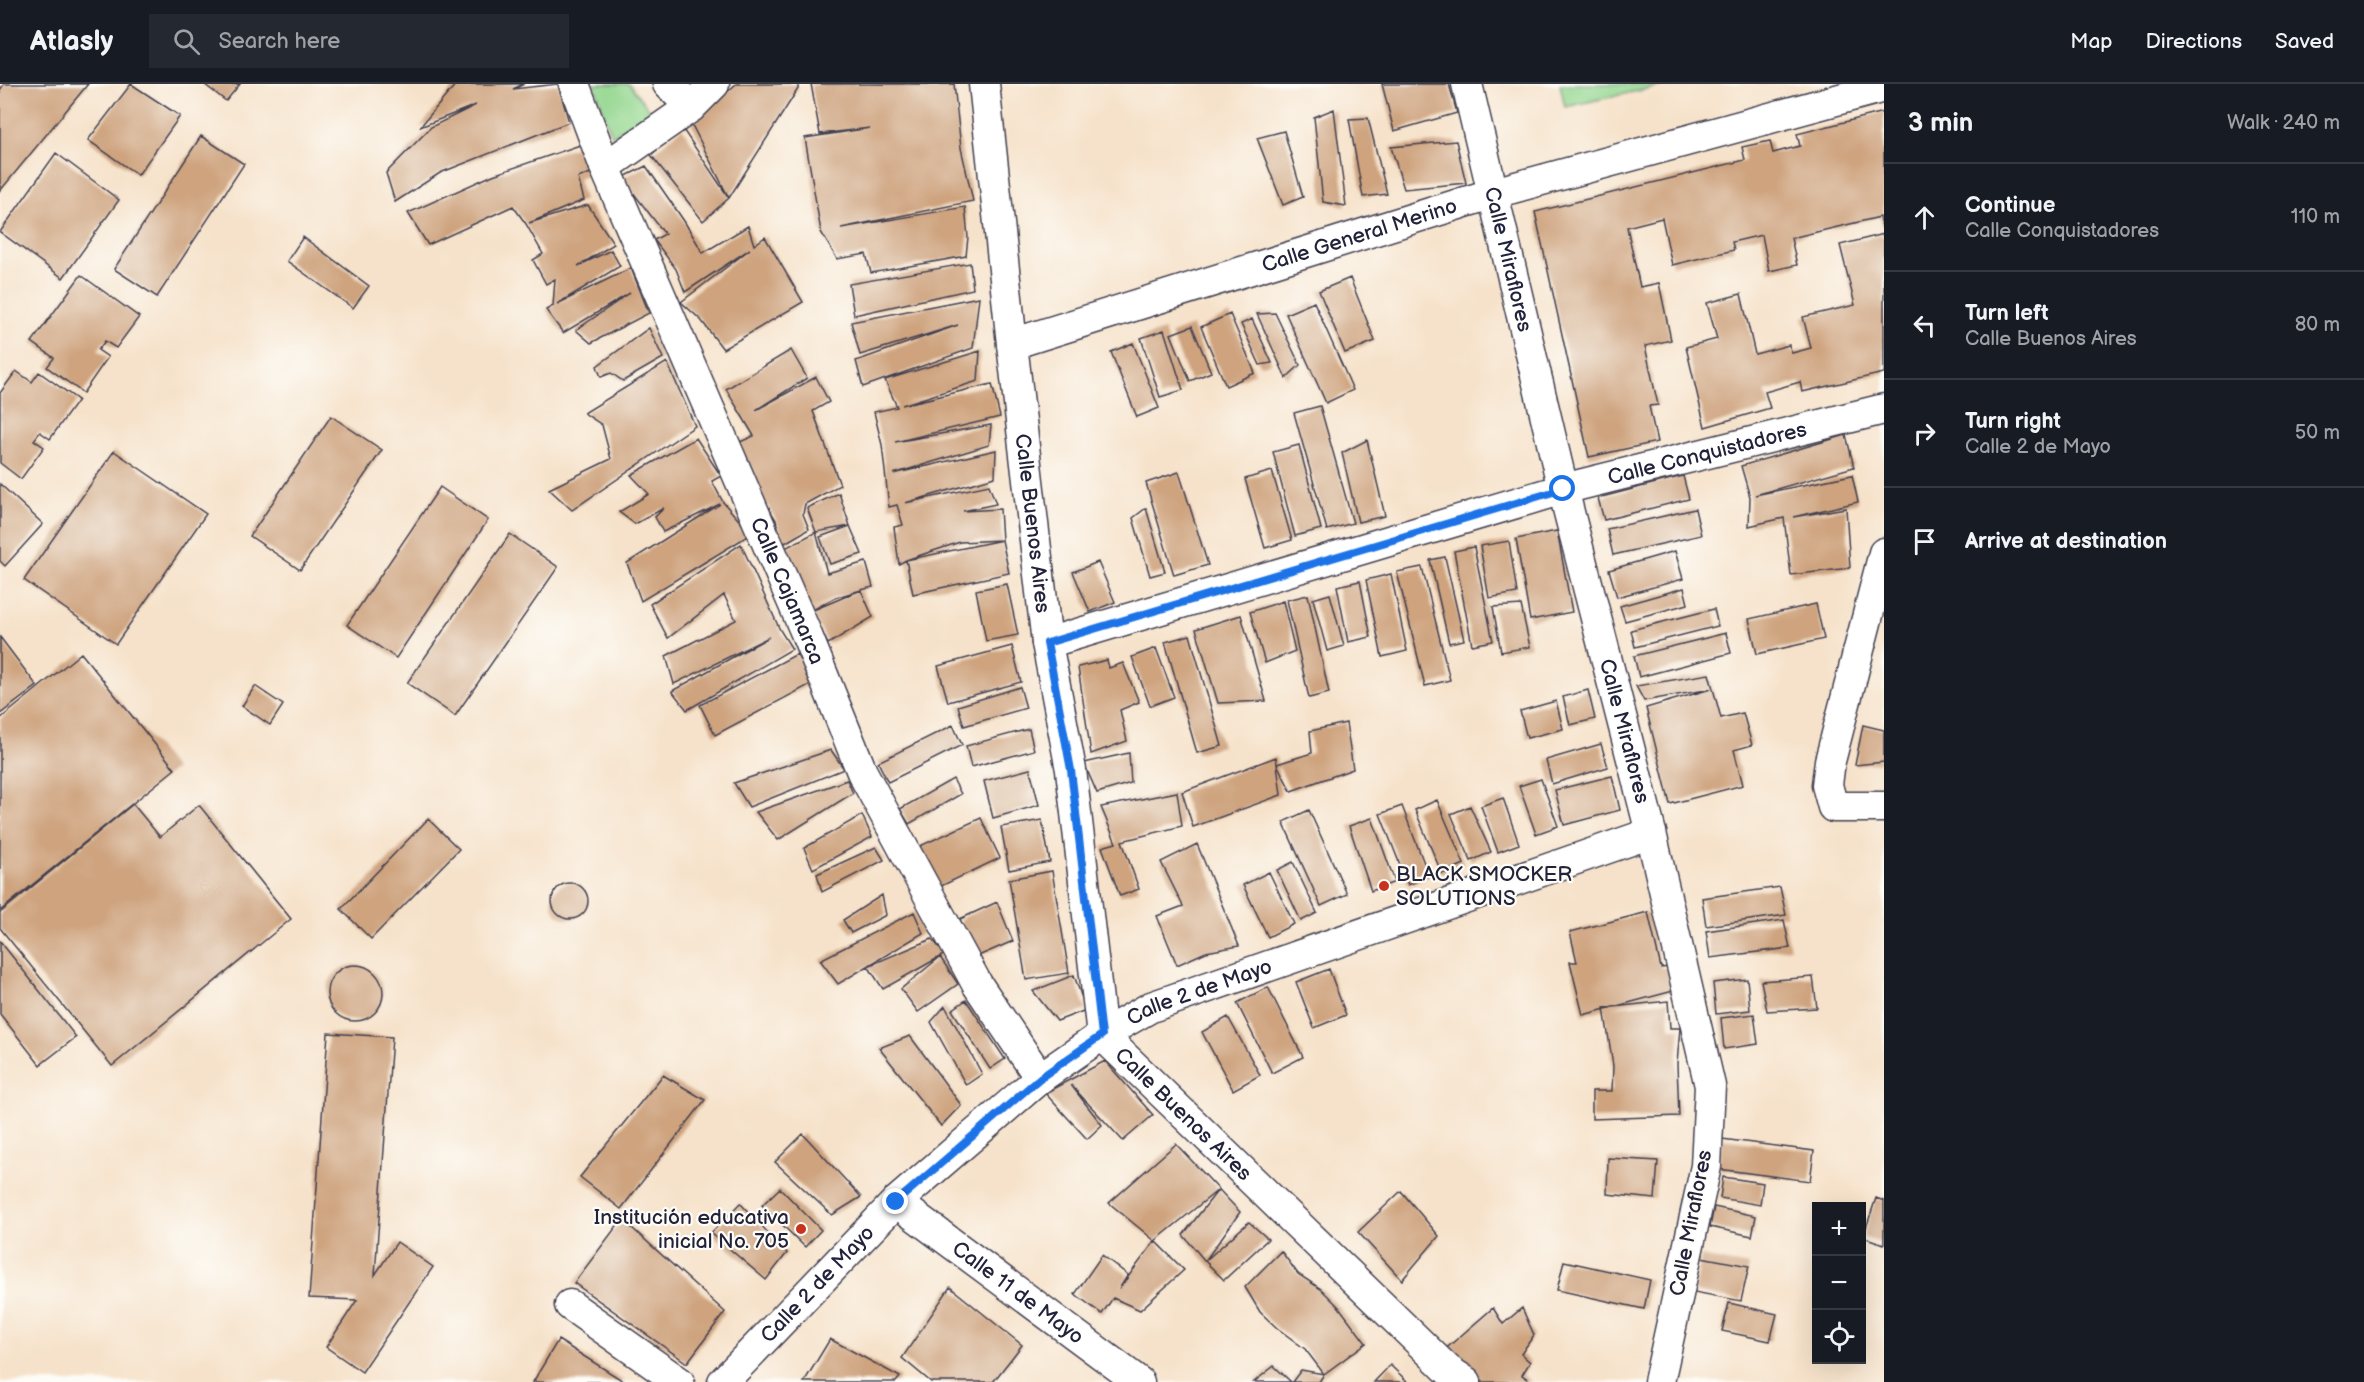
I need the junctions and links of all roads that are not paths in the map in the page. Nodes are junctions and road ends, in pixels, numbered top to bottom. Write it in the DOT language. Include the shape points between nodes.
graph roads {
  1 [pos="574,84"];
  2 [pos="668,84"];
  3 [pos="714,84"];
  4 [pos="984,84"];
  5 [pos="1467,84"];
  6 [pos="1884,87"];
  7 [pos="691,107"];
  8 [pos="605,167"];
  9 [pos="1494,193"];
  10 [pos="1012,345"];
  11 [pos="1884,409"];
  12 [pos="1563,489"];
  13 [pos="1884,553"];
  14 [pos="1047,643"];
  15 [pos="1884,807"];
  16 [pos="1651,833"];
  17 [pos="1102,1035"];
  18 [pos="1040,1078"];
  19 [pos="896,1202"];
  20 [pos="570,1305"];
  21 [pos="1451,1378"];
  22 [pos="679,1382"];
  23 [pos="723,1382"];
  24 [pos="1140,1382"];
  25 [pos="1659,1382"];
  1 -- 8 [label="street, Calle Cajamarca"];
  2 -- 7 [label="street"];
  3 -- 7 [label="street"];
  4 -- 10 [label="street, Calle Buenos Aires"];
  5 -- 9 [label="street, Calle Miraflores"];
  6 -- 9 [label="street, Calle General Merino"];
  7 -- 8 [label="street"];
  8 -- 18 [label="street, Calle Cajamarca" via="862,772 977,984"];
  9 -- 10 [label="street, Calle General Merino"];
  9 -- 12 [label="street, Calle Miraflores"];
  10 -- 14 [label="street, Calle Buenos Aires"];
  11 -- 12 [label="street, Calle Conquistadores"];
  12 -- 14 [label="street, Calle Conquistadores"];
  12 -- 16 [label="street, Calle Miraflores"];
  13 -- 15 [label="street" via="1827,785 1833,807"];
  14 -- 17 [label="street, Calle Buenos Aires" via="1071,770"];
  16 -- 17 [label="street, Calle 2 de Mayo" via="1151,1007"];
  16 -- 25 [label="street, Calle Miraflores" via="1710,1086 1706,1166"];
  17 -- 18 [label="street, Calle 2 de Mayo"];
  17 -- 21 [label="street, Calle Buenos Aires"];
  18 -- 19 [label="street, Calle 2 de Mayo"];
  19 -- 23 [label="street, Calle 2 de Mayo"];
  19 -- 24 [label="street, Calle 11 de Mayo"];
  20 -- 22 [label="street"];
}
